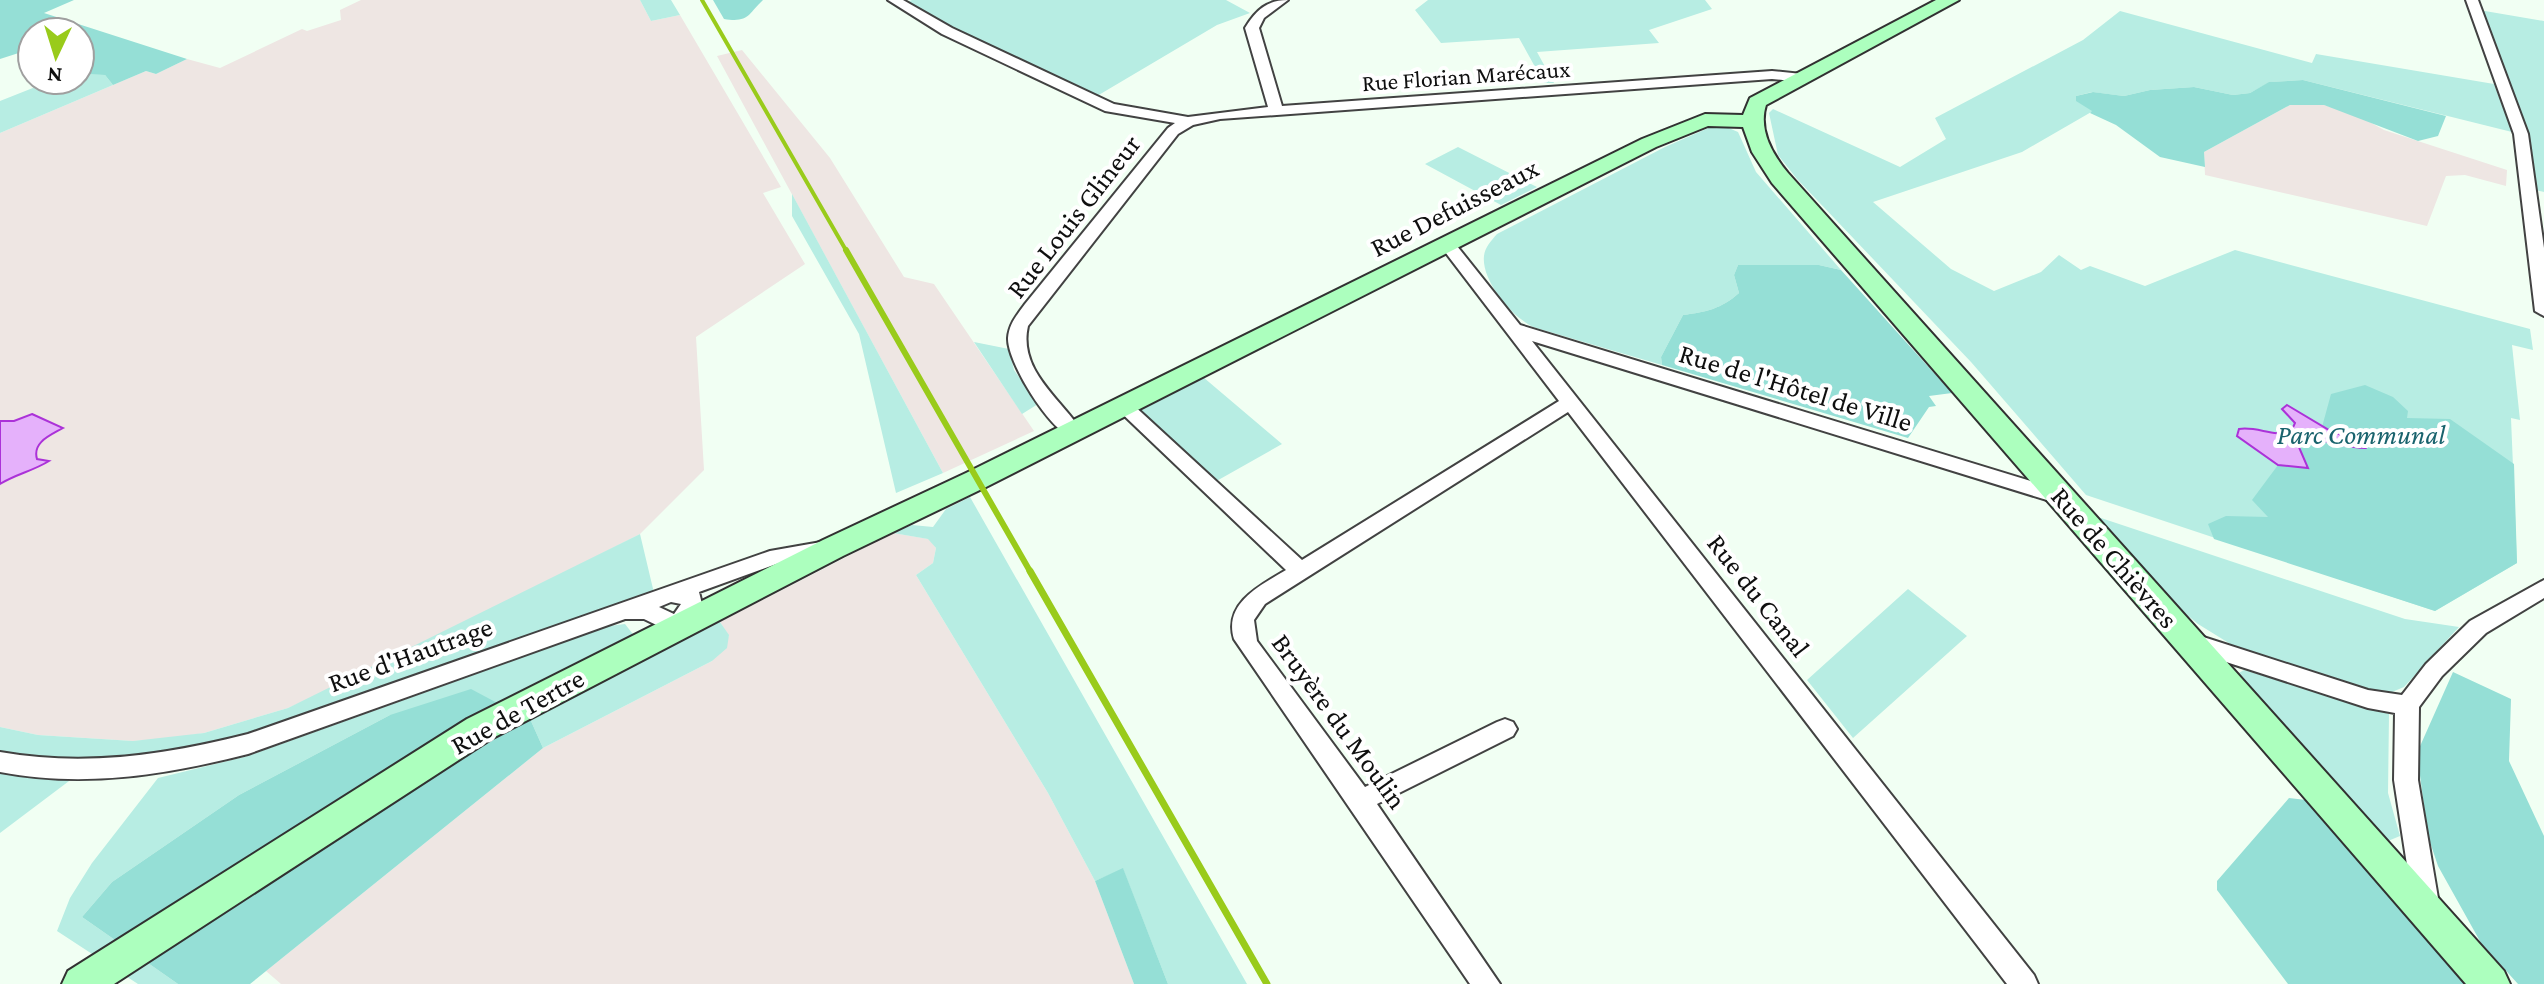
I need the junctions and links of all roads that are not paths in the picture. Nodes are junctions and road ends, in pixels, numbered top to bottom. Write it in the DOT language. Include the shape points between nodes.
graph roads {
  1 [pos="894,0"];
  2 [pos="1282,0"];
  3 [pos="1950,0"];
  4 [pos="2472,0"];
  5 [pos="1802,78"];
  6 [pos="1735,79"];
  7 [pos="1765,96"];
  8 [pos="1276,111"];
  9 [pos="1705,120"];
  10 [pos="1188,121"];
  11 [pos="1753,121"];
  12 [pos="1447,244"];
  13 [pos="2544,311"];
  14 [pos="1513,329"];
  15 [pos="1571,402"];
  16 [pos="1123,406"];
  17 [pos="1072,431"];
  18 [pos="976,480"];
  19 [pos="2063,498"];
  20 [pos="1302,572"];
  21 [pos="2544,588"];
  22 [pos="675,610"];
  23 [pos="619,613"];
  24 [pos="2190,642"];
  25 [pos="2407,705"];
  26 [pos="1505,729"];
  27 [pos="0,762"];
  28 [pos="1361,800"];
  29 [pos="2428,912"];
  30 [pos="81,984"];
  31 [pos="1486,984"];
  32 [pos="2024,984"];
  33 [pos="2491,984"];
  1 -- 10 [label="street, Rue Florian Marécaux" via="947,31 1110,108"];
  2 -- 8 [label="street" via="1252,28"];
  3 -- 5 [label="street"];
  4 -- 13 [label="street" via="2521,134"];
  5 -- 6 [label="street, Rue Florian Marécaux"];
  5 -- 7 [label="street"];
  6 -- 7 [label="street"];
  6 -- 8 [label="street, Rue Florian Marécaux"];
  7 -- 9 [label="street"];
  7 -- 11 [label="street" via="1754,108"];
  8 -- 10 [label="street, Rue Florian Marécaux"];
  9 -- 11 [label="street, Rue Defuisseaux"];
  9 -- 12 [label="street, Rue Defuisseaux"];
  10 -- 17 [label="street, Rue Louis Glineur" via="1173,131 1017,331 1019,353 1031,380"];
  11 -- 19 [label="street, Rue de Chièvres" via="1763,153 1780,178"];
  12 -- 14 [label="street, Rue du Canal"];
  12 -- 16 [label="street, Rue Defuisseaux"];
  14 -- 15 [label="street, Rue du Canal"];
  14 -- 19 [label="street, Rue de l'Hôtel de Ville"];
  15 -- 20 [label="street, Bruyère du Moulin"];
  15 -- 32 [label="street, Rue du Canal"];
  16 -- 17 [label="street, Rue Defuisseaux"];
  16 -- 20 [label="street"];
  17 -- 18 [label="street, Rue Defuisseaux"];
  18 -- 22 [label="street, Rue de Tertre" via="833,548"];
  19 -- 24 [label="street, Rue de Chièvres"];
  20 -- 28 [label="street, Bruyère du Moulin" via="1257,598 1244,612 1243,636"];
  21 -- 25 [label="street" via="2478,627"];
  22 -- 23 [label="street, Rue d'Hautrage"];
  22 -- 23 [label="street"];
  22 -- 30 [label="street, Rue de Tertre"];
  23 -- 27 [label="street, Rue d'Hautrage" via="205,755 145,767 72,770"];
  24 -- 25 [label="street" via="2368,699"];
  24 -- 29 [label="street, Rue de Chièvres"];
  25 -- 29 [label="street" via="2406,780"];
  26 -- 28 [label="street"];
  28 -- 31 [label="street, Bruyère du Moulin"];
  29 -- 33 [label="street, Rue de Chièvres"];
}
